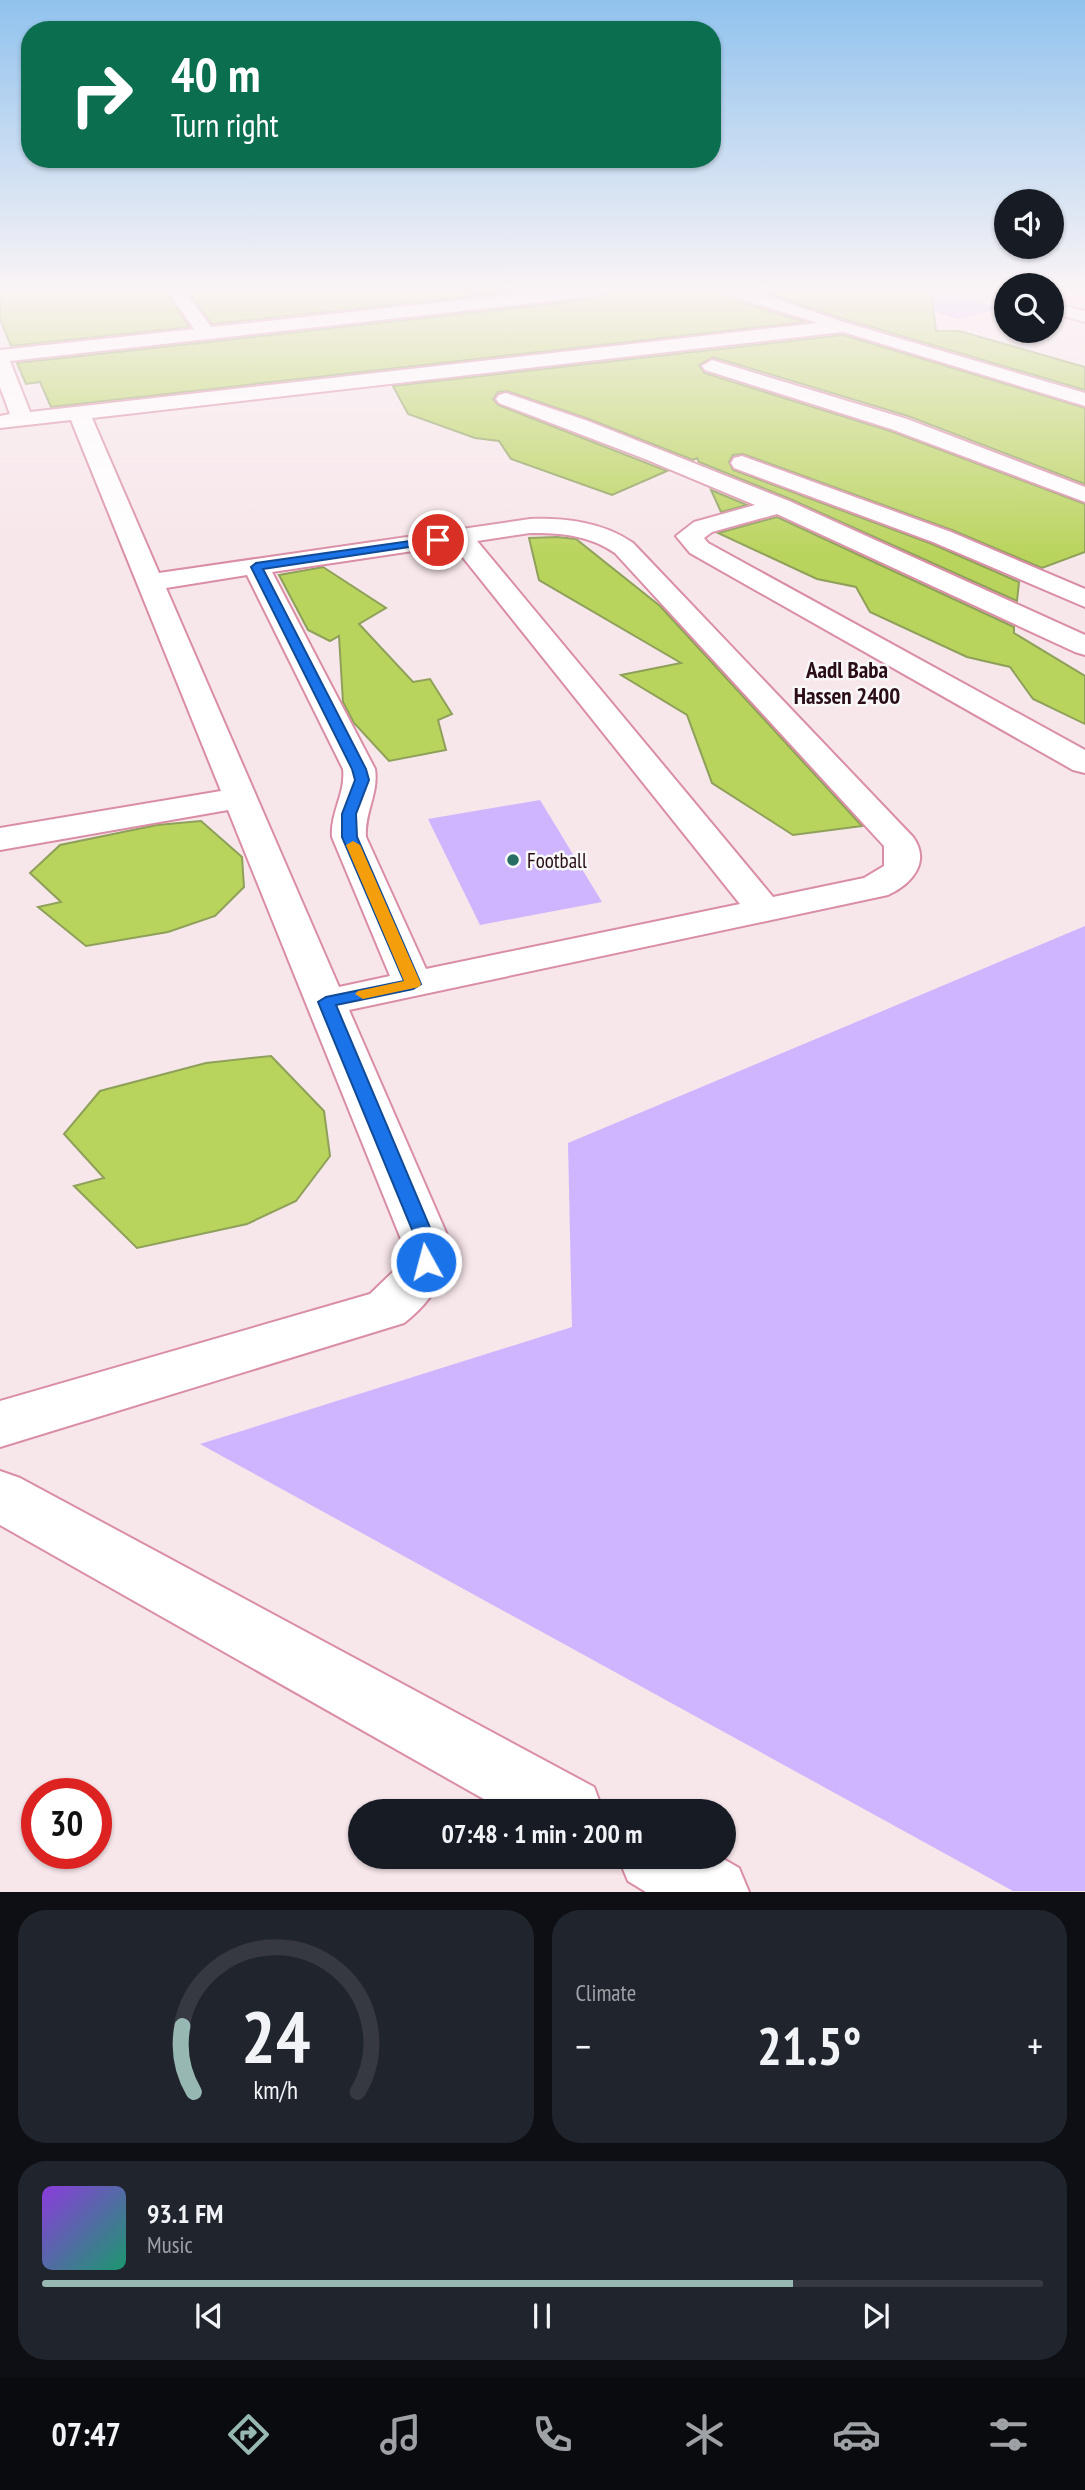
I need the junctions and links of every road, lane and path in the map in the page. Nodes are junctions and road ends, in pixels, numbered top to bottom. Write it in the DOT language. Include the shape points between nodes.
graph roads {
  1 [pos="8,379"];
  2 [pos="375,379"];
  3 [pos="755,379"];
  4 [pos="1018,379"];
  5 [pos="543,391"];
  6 [pos="506,399"];
  7 [pos="1085,400"];
  8 [pos="79,413"];
  9 [pos="22,419"];
  10 [pos="0,422"];
  11 [pos="687,443"];
  12 [pos="726,457"];
  13 [pos="1085,495"];
  14 [pos="780,506"];
  15 [pos="460,537"];
  16 [pos="256,567"];
  17 [pos="149,582"];
  18 [pos="1085,599"];
  19 [pos="1085,646"];
  20 [pos="1085,763"];
  21 [pos="240,798"];
  22 [pos="0,839"];
  23 [pos="764,910"];
  24 [pos="413,984"];
  25 [pos="326,1002"];
  26 [pos="0,1424"];
  27 [pos="0,1496"];
  28 [pos="548,1799"];
  29 [pos="674,1869"];
  30 [pos="715,1892"];
  1 -- 9 [label="street"];
  2 -- 8 [label="street"];
  3 -- 13 [label="street" via="899,424"];
  4 -- 7 [label="street"];
  5 -- 11 [label="street"];
  6 -- 14 [label="street"];
  8 -- 9 [label="street"];
  8 -- 17 [label="street"];
  9 -- 10 [label="street"];
  12 -- 18 [label="street" via="942,537"];
  14 -- 19 [label="street"];
  14 -- 20 [label="street" via="703,527 689,536 699,548"];
  15 -- 16 [label="street"];
  15 -- 23 [label="street"];
  15 -- 23 [label="street" via="547,526 579,529 617,542 901,844 903,866 888,881"];
  16 -- 17 [label="street"];
  16 -- 24 [label="street" via="359,769 362,780 349,814 349,837"];
  17 -- 21 [label="street"];
  21 -- 22 [label="street"];
  21 -- 25 [label="street"];
  23 -- 24 [label="street"];
  24 -- 25 [label="street"];
  25 -- 26 [label="street" via="427,1244 426,1262 405,1296 363,1317"];
  27 -- 28 [label="street"];
  29 -- 30 [label="street"];
}
